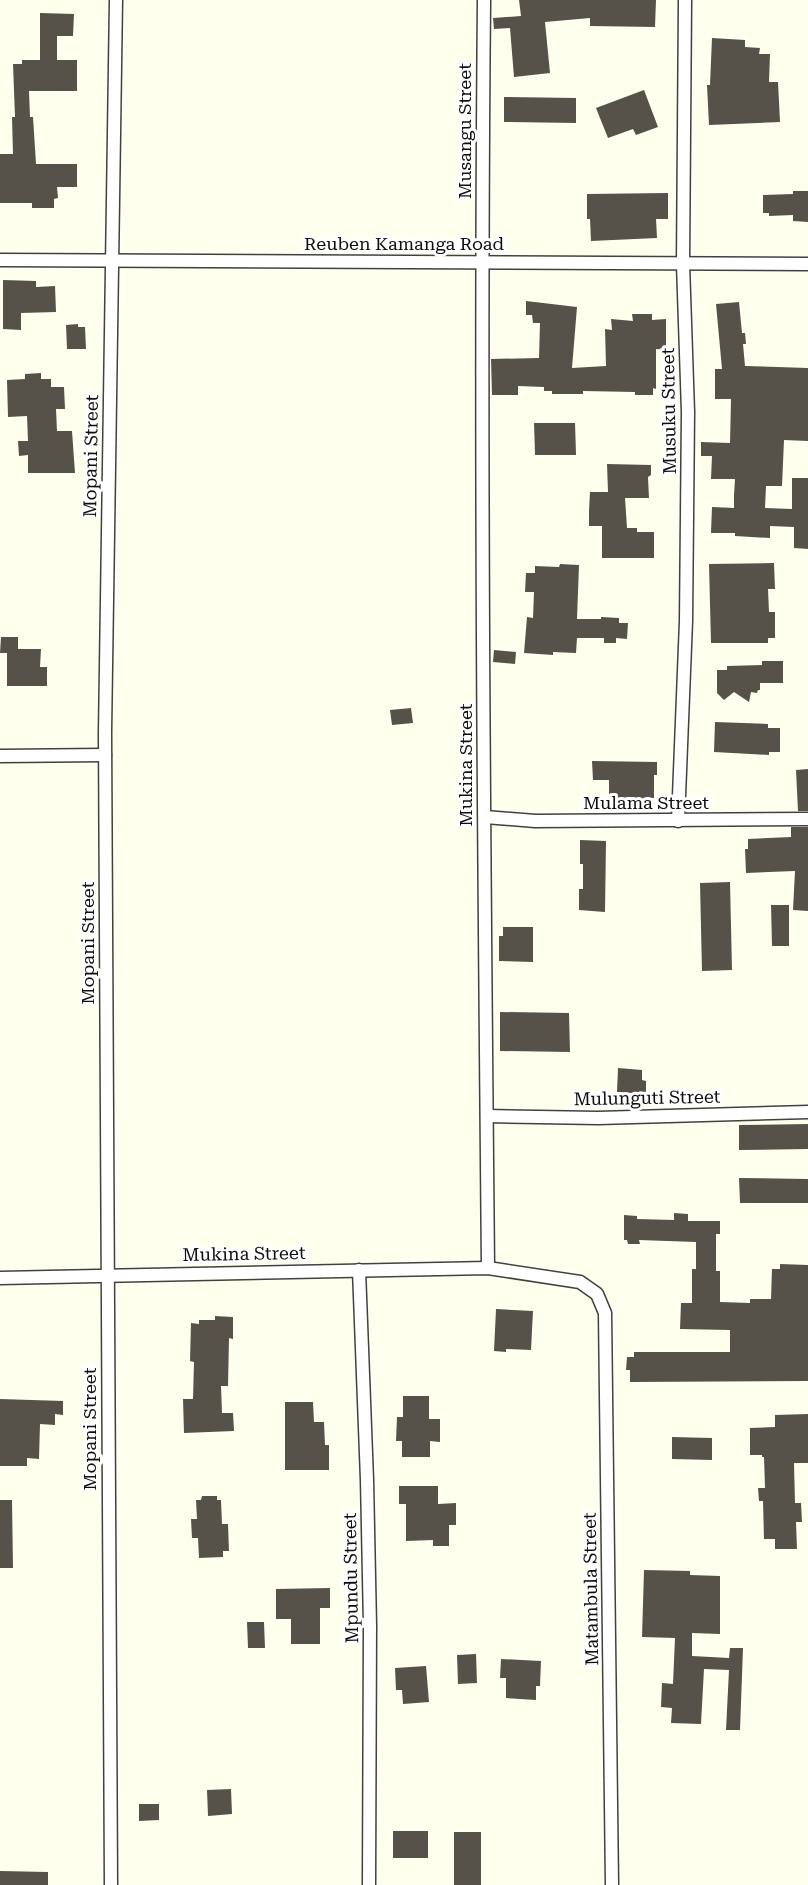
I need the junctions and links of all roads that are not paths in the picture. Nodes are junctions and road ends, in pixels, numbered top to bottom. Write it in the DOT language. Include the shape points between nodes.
graph roads {
  1 [pos="116,0"];
  2 [pos="484,0"];
  3 [pos="685,0"];
  4 [pos="0,260"];
  5 [pos="111,261"];
  6 [pos="483,262"];
  7 [pos="683,264"];
  8 [pos="808,264"];
  9 [pos="105,755"];
  10 [pos="0,756"];
  11 [pos="485,818"];
  12 [pos="808,819"];
  13 [pos="678,820"];
  14 [pos="808,1112"];
  15 [pos="487,1116"];
  16 [pos="488,1268"];
  17 [pos="359,1270"];
  18 [pos="107,1276"];
  19 [pos="0,1278"];
  20 [pos="597,1294"];
  21 [pos="111,1885"];
  22 [pos="369,1885"];
  23 [pos="612,1885"];
  1 -- 5 [label="street, Mopani Street"];
  2 -- 6 [label="street, Musangu Street"];
  3 -- 7 [label="street, Musuku Street"];
  4 -- 5 [label="street, Reuben Kamanga Road"];
  5 -- 6 [label="street, Reuben Kamanga Road"];
  5 -- 9 [label="street, Mopani Street"];
  6 -- 7 [label="street, Reuben Kamanga Road"];
  6 -- 11 [label="street, Mukina Street"];
  7 -- 8 [label="street, Reuben Kamanga Road"];
  7 -- 13 [label="street, Musuku Street" via="688,412"];
  9 -- 10 [label="street"];
  9 -- 18 [label="street, Mopani Street"];
  11 -- 13 [label="street, Mulama Street"];
  11 -- 15 [label="street, Mukina Street"];
  12 -- 13 [label="street, Mulama Street"];
  14 -- 15 [label="street, Mulunguti Street" via="598,1118"];
  15 -- 16 [label="street, Mukina Street"];
  16 -- 17 [label="street, Mukina Street"];
  16 -- 20 [label="street, Mukina Street" via="580,1282"];
  17 -- 18 [label="street, Mukina Street"];
  17 -- 22 [label="street, Mpundu Street" via="370,1626"];
  18 -- 19 [label="street, Mukina Street"];
  18 -- 21 [label="street, Mopani Street"];
  20 -- 23 [label="street, Matambula Street" via="605,1313"];
}
